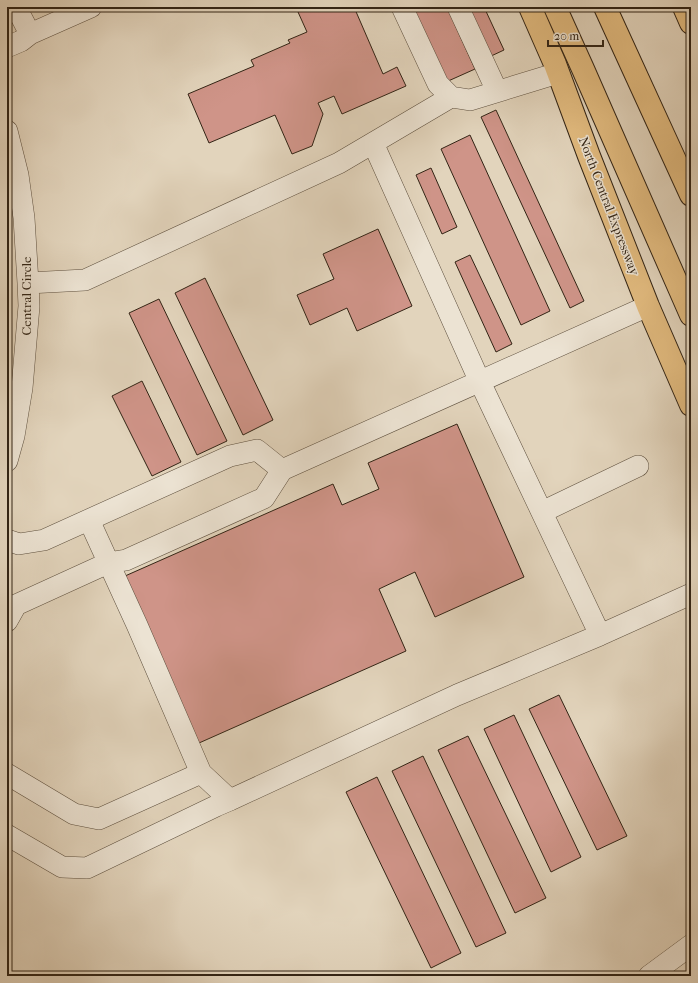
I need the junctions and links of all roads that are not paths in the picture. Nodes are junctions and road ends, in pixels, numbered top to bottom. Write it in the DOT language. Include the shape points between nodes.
graph roads {
  1 [pos="16,7"];
  2 [pos="91,7"];
  3 [pos="402,7"];
  4 [pos="458,7"];
  5 [pos="530,7"];
  6 [pos="555,7"];
  7 [pos="605,7"];
  8 [pos="684,7"];
  9 [pos="691,23"];
  10 [pos="30,34"];
  11 [pos="7,47"];
  12 [pos="558,72"];
  13 [pos="497,91"];
  14 [pos="451,97"];
  15 [pos="7,131"];
  16 [pos="373,143"];
  17 [pos="691,196"];
  18 [pos="28,283"];
  19 [pos="648,306"];
  20 [pos="691,315"];
  21 [pos="480,382"];
  22 [pos="691,405"];
  23 [pos="7,461"];
  24 [pos="638,466"];
  25 [pos="282,470"];
  26 [pos="542,512"];
  27 [pos="89,520"];
  28 [pos="7,540"];
  29 [pos="108,562"];
  30 [pos="691,594"];
  31 [pos="7,621"];
  32 [pos="600,635"];
  33 [pos="201,773"];
  34 [pos="7,774"];
  35 [pos="230,800"];
  36 [pos="7,835"];
  37 [pos="691,945"];
  38 [pos="649,976"];
  1 -- 10 [label="street"];
  2 -- 10 [label="street"];
  3 -- 14 [label="street" via="438,84"];
  4 -- 13 [label="street"];
  5 -- 12 [label="main road, North Central Expressway"];
  6 -- 20 [label="main road"];
  7 -- 17 [label="main road"];
  8 -- 9 [label="main road"];
  10 -- 11 [label="street"];
  12 -- 13 [label="street"];
  12 -- 19 [label="main road, North Central Expressway"];
  13 -- 14 [label="street" via="470,100"];
  14 -- 16 [label="street"];
  15 -- 18 [label="street, Central Circle" via="20,189"];
  16 -- 18 [label="street" via="339,163 86,280"];
  16 -- 21 [label="street"];
  18 -- 23 [label="street, Central Circle" via="29,306 22,388"];
  19 -- 21 [label="street"];
  19 -- 22 [label="main road, North Central Expressway"];
  21 -- 25 [label="street"];
  21 -- 26 [label="street"];
  24 -- 26 [label="street"];
  25 -- 27 [label="street" via="257,450 230,456"];
  25 -- 29 [label="street" via="264,498 126,560"];
  26 -- 32 [label="street"];
  27 -- 28 [label="street" via="44,540 19,544"];
  27 -- 29 [label="street"];
  29 -- 31 [label="street" via="16,605"];
  29 -- 33 [label="street"];
  30 -- 32 [label="street"];
  32 -- 35 [label="street" via="457,695"];
  33 -- 34 [label="street" via="99,819 74,814"];
  33 -- 35 [label="street"];
  35 -- 36 [label="street" via="87,868 62,867"];
  37 -- 38 [label="street"];
}
